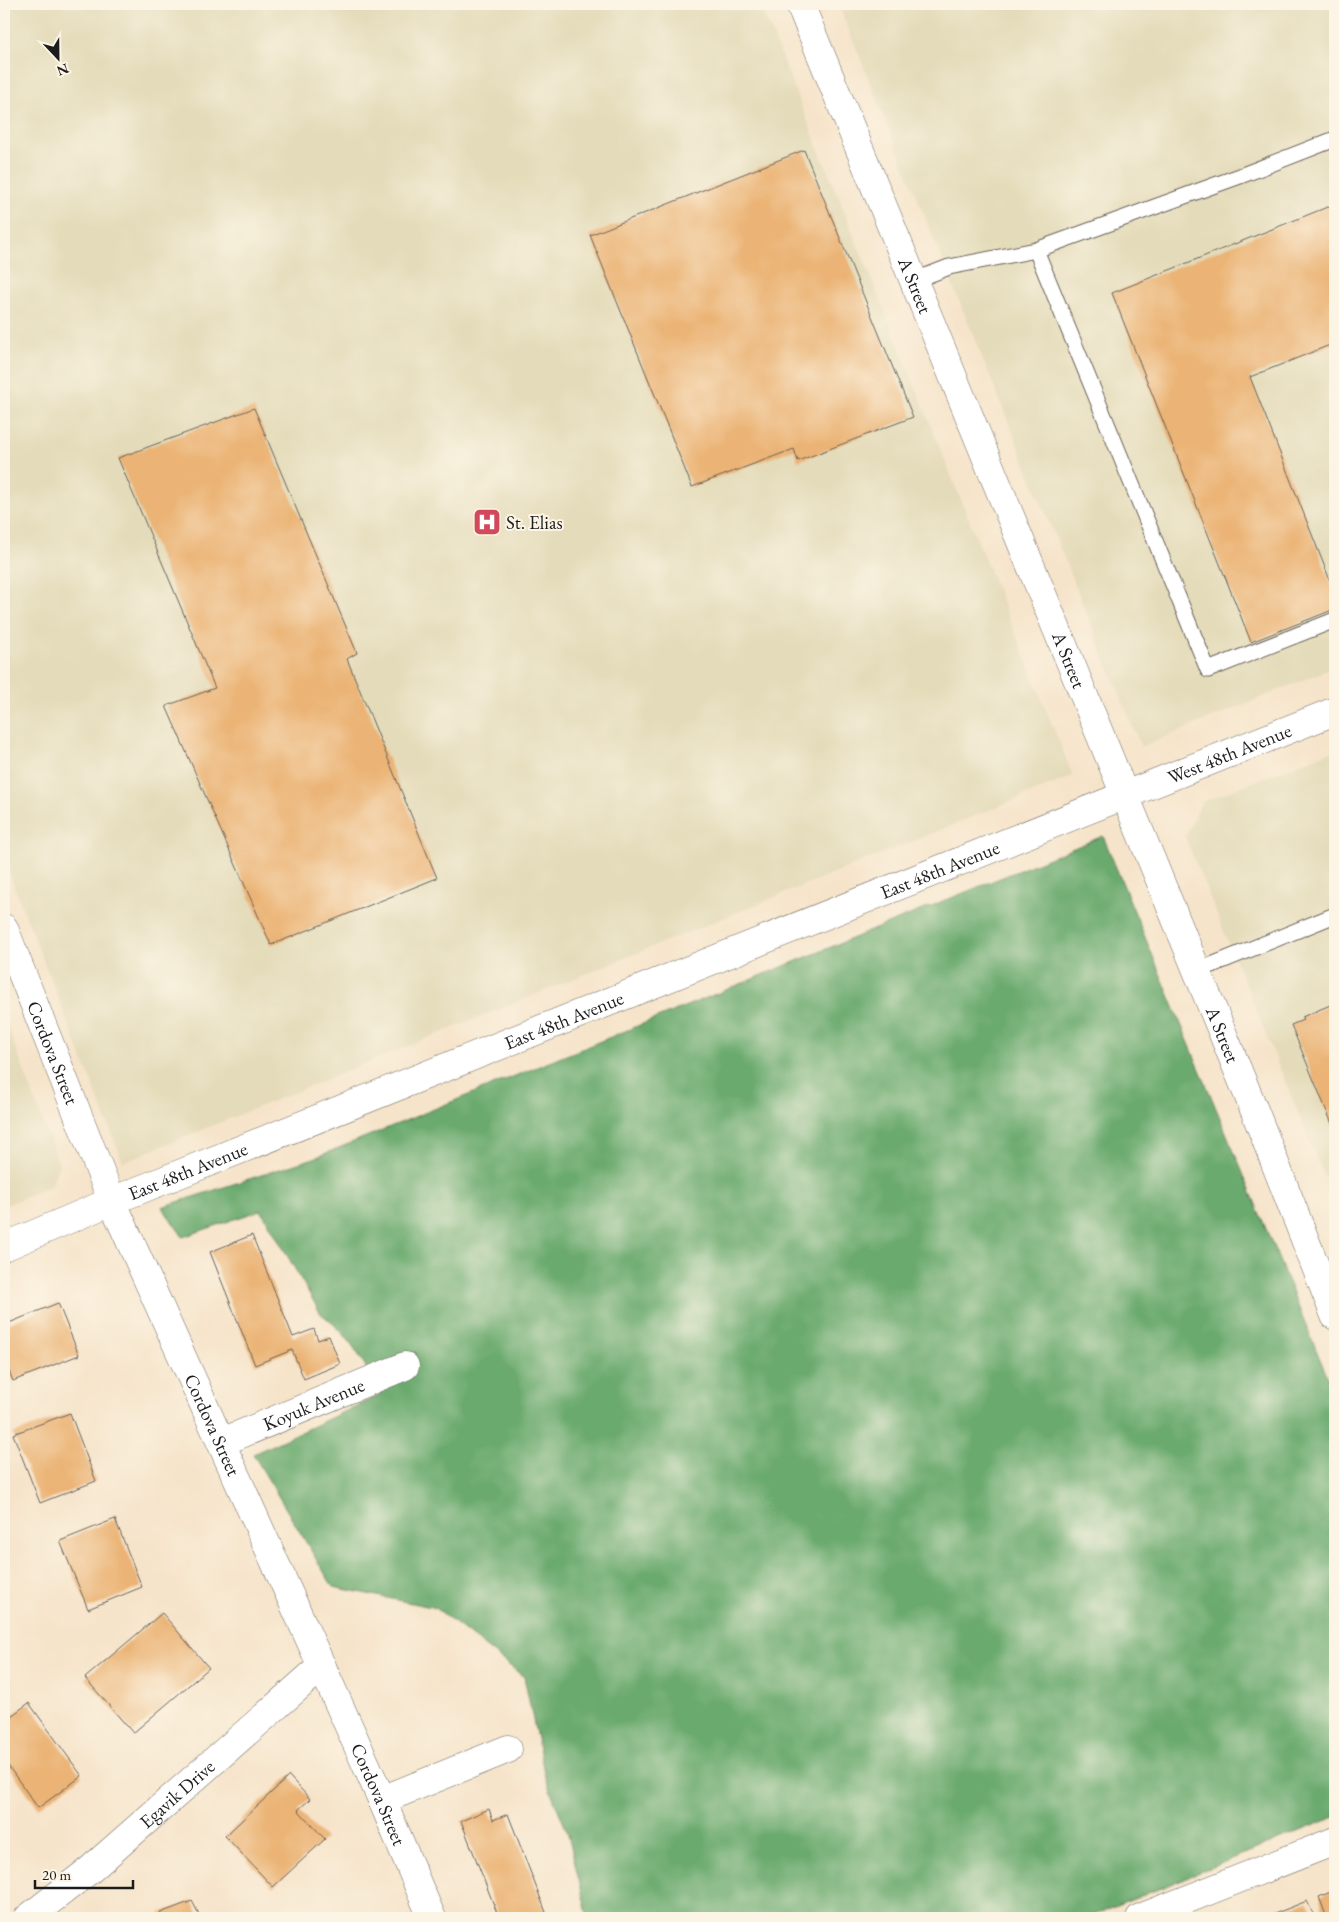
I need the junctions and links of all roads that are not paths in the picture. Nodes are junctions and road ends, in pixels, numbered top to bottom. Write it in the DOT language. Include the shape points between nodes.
graph roads {
  1 [pos="800,4"];
  2 [pos="1335,139"];
  3 [pos="1036,250"];
  4 [pos="913,281"];
  5 [pos="1335,620"];
  6 [pos="1335,711"];
  7 [pos="1123,794"];
  8 [pos="1335,915"];
  9 [pos="4,928"];
  10 [pos="1197,971"];
  11 [pos="112,1201"];
  12 [pos="4,1247"];
  13 [pos="1335,1316"];
  14 [pos="405,1366"];
  15 [pos="222,1442"];
  16 [pos="322,1666"];
  17 [pos="508,1749"];
  18 [pos="382,1800"];
  19 [pos="1335,1841"];
  20 [pos="28,1918"];
  21 [pos="432,1918"];
  22 [pos="1140,1918"];
  1 -- 4 [label="street, A Street"];
  2 -- 3 [label="lane"];
  3 -- 4 [label="lane" via="949,266"];
  3 -- 5 [label="lane" via="1208,670"];
  4 -- 7 [label="street, A Street"];
  6 -- 7 [label="street, West 48th Avenue"];
  7 -- 10 [label="street, A Street"];
  7 -- 11 [label="street, East 48th Avenue"];
  8 -- 10 [label="lane"];
  9 -- 11 [label="street, Cordova Street"];
  10 -- 13 [label="street, A Street"];
  11 -- 12 [label="street, East 48th Avenue"];
  11 -- 15 [label="street, Cordova Street"];
  14 -- 15 [label="street, Koyuk Avenue"];
  15 -- 16 [label="street, Cordova Street"];
  16 -- 18 [label="street, Cordova Street"];
  16 -- 20 [label="street, Egavik Drive" via="91,1868"];
  17 -- 18 [label="street"];
  18 -- 21 [label="street, Cordova Street"];
  19 -- 22 [label="street"];
}
